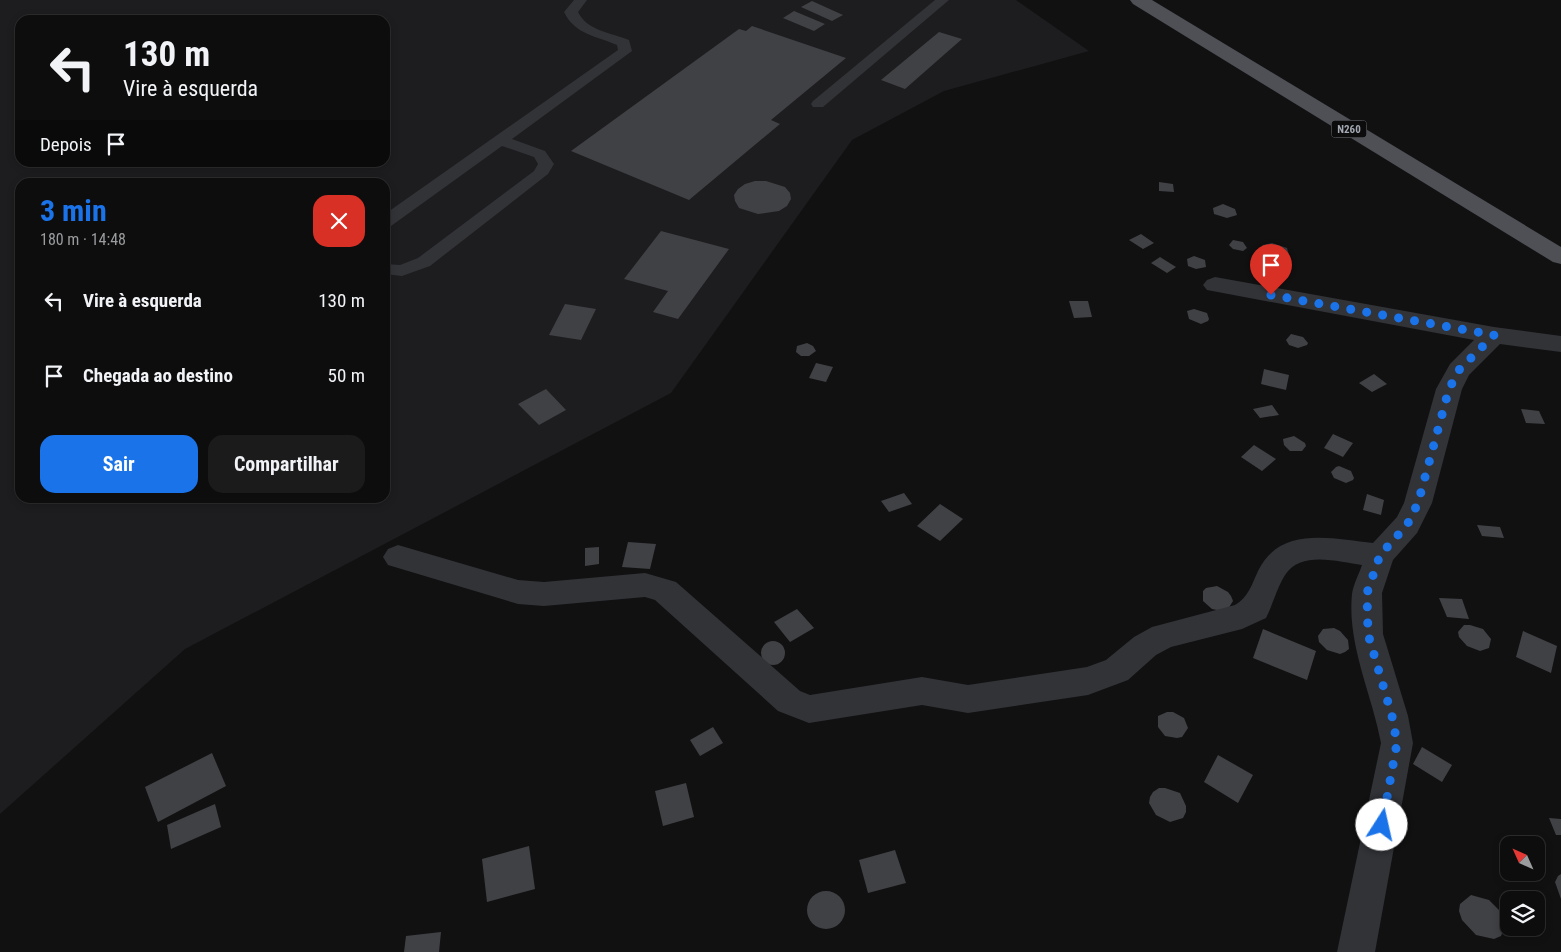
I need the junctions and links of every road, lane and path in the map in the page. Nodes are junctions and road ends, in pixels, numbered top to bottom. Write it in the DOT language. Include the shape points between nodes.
graph roads {
  1 [pos="581,0"];
  2 [pos="943,0"];
  3 [pos="1139,0"];
  4 [pos="818,104"];
  5 [pos="501,140"];
  6 [pos="390,218"];
  7 [pos="1561,257"];
  8 [pos="390,270"];
  9 [pos="1215,285"];
  10 [pos="1494,335"];
  11 [pos="1561,344"];
  12 [pos="1380,555"];
  13 [pos="398,557"];
  14 [pos="1356,952"];
  1 -- 5 [label="lane" via="571,12 573,20 584,28 624,43 624,51"];
  2 -- 4 [label="lane"];
  3 -- 7 [label="main road, N260"];
  5 -- 6 [label="lane"];
  5 -- 8 [label="lane" via="540,154 546,164 540,174 424,262 402,271"];
  9 -- 10 [label="street"];
  10 -- 11 [label="street"];
  10 -- 12 [label="street" via="1459,370 1449,389 1418,503 1407,525"];
  12 -- 13 [label="street" via="1313,548 1291,552 1275,566 1255,609 1242,616 1164,636 1145,646 1117,670 1088,681 968,699 922,691 809,709 790,701 665,591 645,585 544,594 518,592"];
  12 -- 14 [label="street" via="1367,593 1368,634 1397,743"];
}
